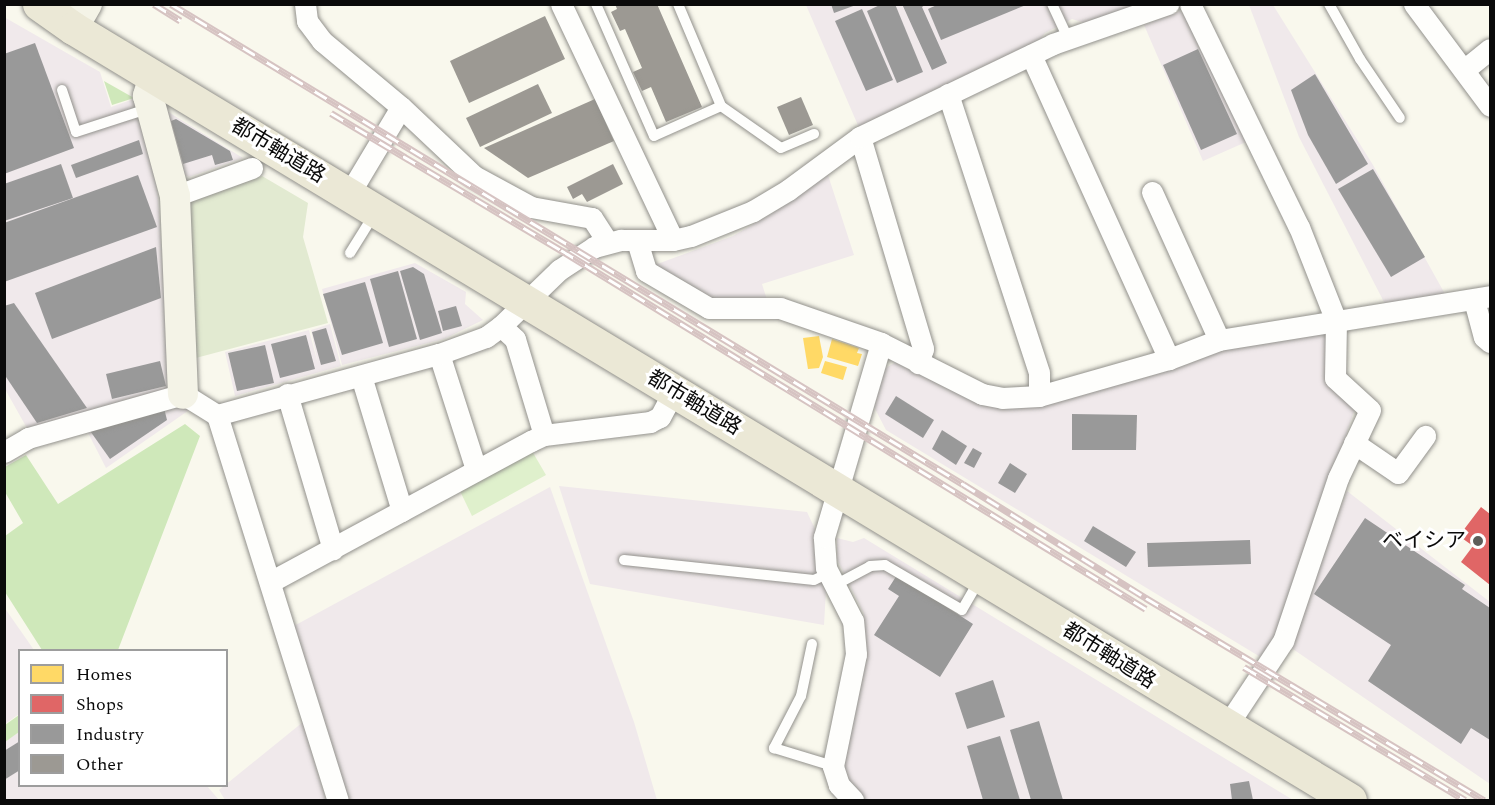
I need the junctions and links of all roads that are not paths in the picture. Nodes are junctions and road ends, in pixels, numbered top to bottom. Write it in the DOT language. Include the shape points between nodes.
graph roads {
  1 [pos="39,4"];
  2 [pos="305,4"];
  3 [pos="561,4"];
  4 [pos="596,4"];
  5 [pos="678,4"];
  6 [pos="1052,4"];
  7 [pos="1168,4"];
  8 [pos="1190,4"];
  9 [pos="1329,4"];
  10 [pos="1414,4"];
  11 [pos="80,16"];
  12 [pos="1068,39"];
  13 [pos="1491,49"];
  14 [pos="1031,55"];
  15 [pos="1464,70"];
  16 [pos="62,90"];
  17 [pos="153,92"];
  18 [pos="948,94"];
  19 [pos="721,106"];
  20 [pos="1491,106"];
  21 [pos="401,107"];
  22 [pos="1400,118"];
  23 [pos="814,134"];
  24 [pos="860,137"];
  25 [pos="252,168"];
  26 [pos="1152,192"];
  27 [pos="175,196"];
  28 [pos="363,202"];
  29 [pos="673,240"];
  30 [pos="607,241"];
  31 [pos="637,241"];
  32 [pos="350,253"];
  33 [pos="1482,298"];
  34 [pos="526,300"];
  35 [pos="1336,321"];
  36 [pos="501,326"];
  37 [pos="1220,340"];
  38 [pos="1491,342"];
  39 [pos="881,343"];
  40 [pos="439,354"];
  41 [pos="1169,359"];
  42 [pos="918,363"];
  43 [pos="361,376"];
  44 [pos="674,391"];
  45 [pos="183,394"];
  46 [pos="287,394"];
  47 [pos="1039,396"];
  48 [pos="217,415"];
  49 [pos="544,435"];
  50 [pos="1425,436"];
  51 [pos="1354,443"];
  52 [pos="4,452"];
  53 [pos="476,469"];
  54 [pos="838,490"];
  55 [pos="402,511"];
  56 [pos="333,549"];
  57 [pos="624,560"];
  58 [pos="982,577"];
  59 [pos="832,579"];
  60 [pos="270,582"];
  61 [pos="812,644"];
  62 [pos="1226,727"];
  63 [pos="833,766"];
  64 [pos="338,801"];
  65 [pos="853,801"];
  66 [pos="1350,801"];
  1 -- 11 [label="main road, 都市軸道路"];
  2 -- 21 [label="street" via="312,30"];
  3 -- 29 [label="street"];
  4 -- 19 [label="lane" via="654,136 692,124"];
  5 -- 19 [label="lane"];
  6 -- 12 [label="lane"];
  7 -- 12 [label="street"];
  8 -- 35 [label="street" via="1299,227"];
  9 -- 22 [label="lane"];
  10 -- 15 [label="street"];
  11 -- 17 [label="main road, 都市軸道路"];
  12 -- 14 [label="street"];
  13 -- 15 [label="street"];
  14 -- 18 [label="street"];
  14 -- 41 [label="street"];
  15 -- 20 [label="street"];
  16 -- 17 [label="lane" via="76,132"];
  17 -- 27 [label="street"];
  17 -- 28 [label="main road, 都市軸道路"];
  18 -- 24 [label="street"];
  18 -- 47 [label="street" via="1039,373"];
  19 -- 23 [label="lane" via="781,148"];
  21 -- 28 [label="street"];
  21 -- 30 [label="street" via="474,176 531,207 592,218"];
  24 -- 29 [label="street" via="753,211"];
  24 -- 42 [label="street" via="923,349"];
  25 -- 27 [label="street"];
  26 -- 37 [label="street"];
  27 -- 45 [label="street"];
  28 -- 32 [label="lane"];
  28 -- 34 [label="main road, 都市軸道路"];
  29 -- 31 [label="street"];
  30 -- 31 [label="street"];
  30 -- 34 [label="street" via="559,270"];
  31 -- 39 [label="street" via="646,271 709,308 780,308"];
  33 -- 35 [label="street"];
  33 -- 38 [label="street" via="1484,337"];
  34 -- 36 [label="street"];
  34 -- 44 [label="main road, 都市軸道路"];
  35 -- 37 [label="street"];
  35 -- 51 [label="street" via="1335,378 1370,410"];
  36 -- 40 [label="street" via="486,337"];
  36 -- 49 [label="street" via="515,339"];
  37 -- 41 [label="street"];
  39 -- 42 [label="street"];
  39 -- 54 [label="street"];
  40 -- 43 [label="street"];
  40 -- 53 [label="street"];
  41 -- 47 [label="street"];
  42 -- 47 [label="street" via="982,394 1002,398"];
  43 -- 46 [label="street"];
  43 -- 55 [label="street"];
  44 -- 49 [label="street" via="660,417 650,422"];
  44 -- 54 [label="main road, 都市軸道路"];
  45 -- 48 [label="street"];
  45 -- 52 [label="street" via="28,438"];
  46 -- 48 [label="street"];
  46 -- 56 [label="street"];
  48 -- 60 [label="street"];
  49 -- 53 [label="street"];
  50 -- 51 [label="street" via="1398,472"];
  51 -- 62 [label="street" via="1338,478 1283,641"];
  53 -- 55 [label="street"];
  54 -- 58 [label="main road, 都市軸道路"];
  54 -- 59 [label="street" via="824,537"];
  55 -- 56 [label="street"];
  56 -- 60 [label="street"];
  57 -- 59 [label="lane"];
  58 -- 59 [label="lane" via="962,610 885,565"];
  58 -- 62 [label="main road, 都市軸道路"];
  59 -- 63 [label="street" via="853,621 856,654"];
  60 -- 64 [label="street"];
  61 -- 63 [label="lane" via="801,696 774,748"];
  62 -- 66 [label="main road, 都市軸道路"];
  63 -- 65 [label="street" via="839,784"];
}
